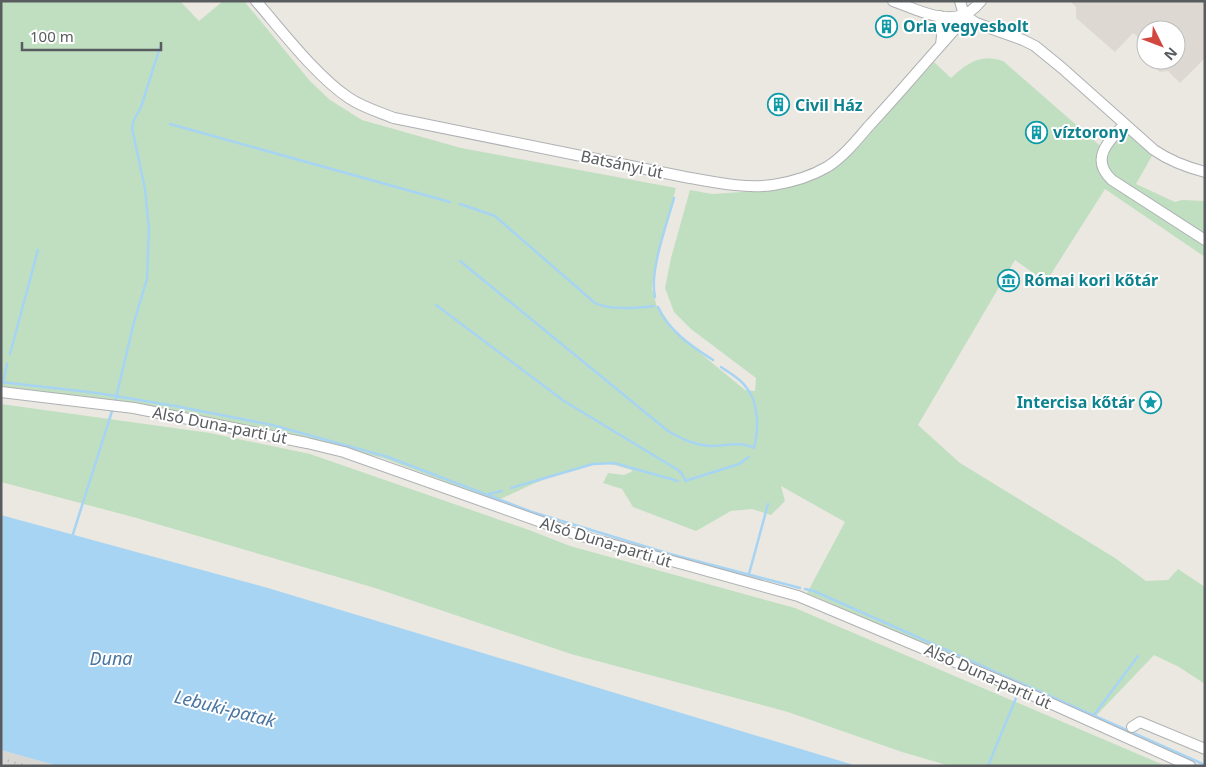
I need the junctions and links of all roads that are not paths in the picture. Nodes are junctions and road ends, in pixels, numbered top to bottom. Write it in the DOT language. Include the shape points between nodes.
graph roads {
  1 [pos="256,1"];
  2 [pos="893,1"];
  3 [pos="960,1"];
  4 [pos="981,1"];
  5 [pos="964,15"];
  6 [pos="940,16"];
  7 [pos="941,45"];
  8 [pos="1124,125"];
  9 [pos="1205,172"];
  10 [pos="1205,240"];
  11 [pos="1,392"];
  12 [pos="1132,727"];
  13 [pos="1205,749"];
  14 [pos="1190,766"];
  1 -- 7 [label="street, Batsányi út" via="330,83 349,98 394,118 734,185 789,182 828,166 870,126"];
  2 -- 6 [label="street"];
  3 -- 5 [label="street"];
  4 -- 5 [label="street, Batsányi út"];
  5 -- 6 [label="street"];
  5 -- 7 [label="street, Batsányi út"];
  5 -- 8 [label="street" via="976,23 1035,46"];
  6 -- 7 [label="street"];
  8 -- 9 [label="street" via="1167,159"];
  8 -- 10 [label="street" via="1109,140 1102,156 1104,173"];
  11 -- 14 [label="street, Alsó Duna-parti út" via="114,405 344,452 578,535 798,596 1012,686"];
  12 -- 13 [label="street" via="1140,722"];
}
